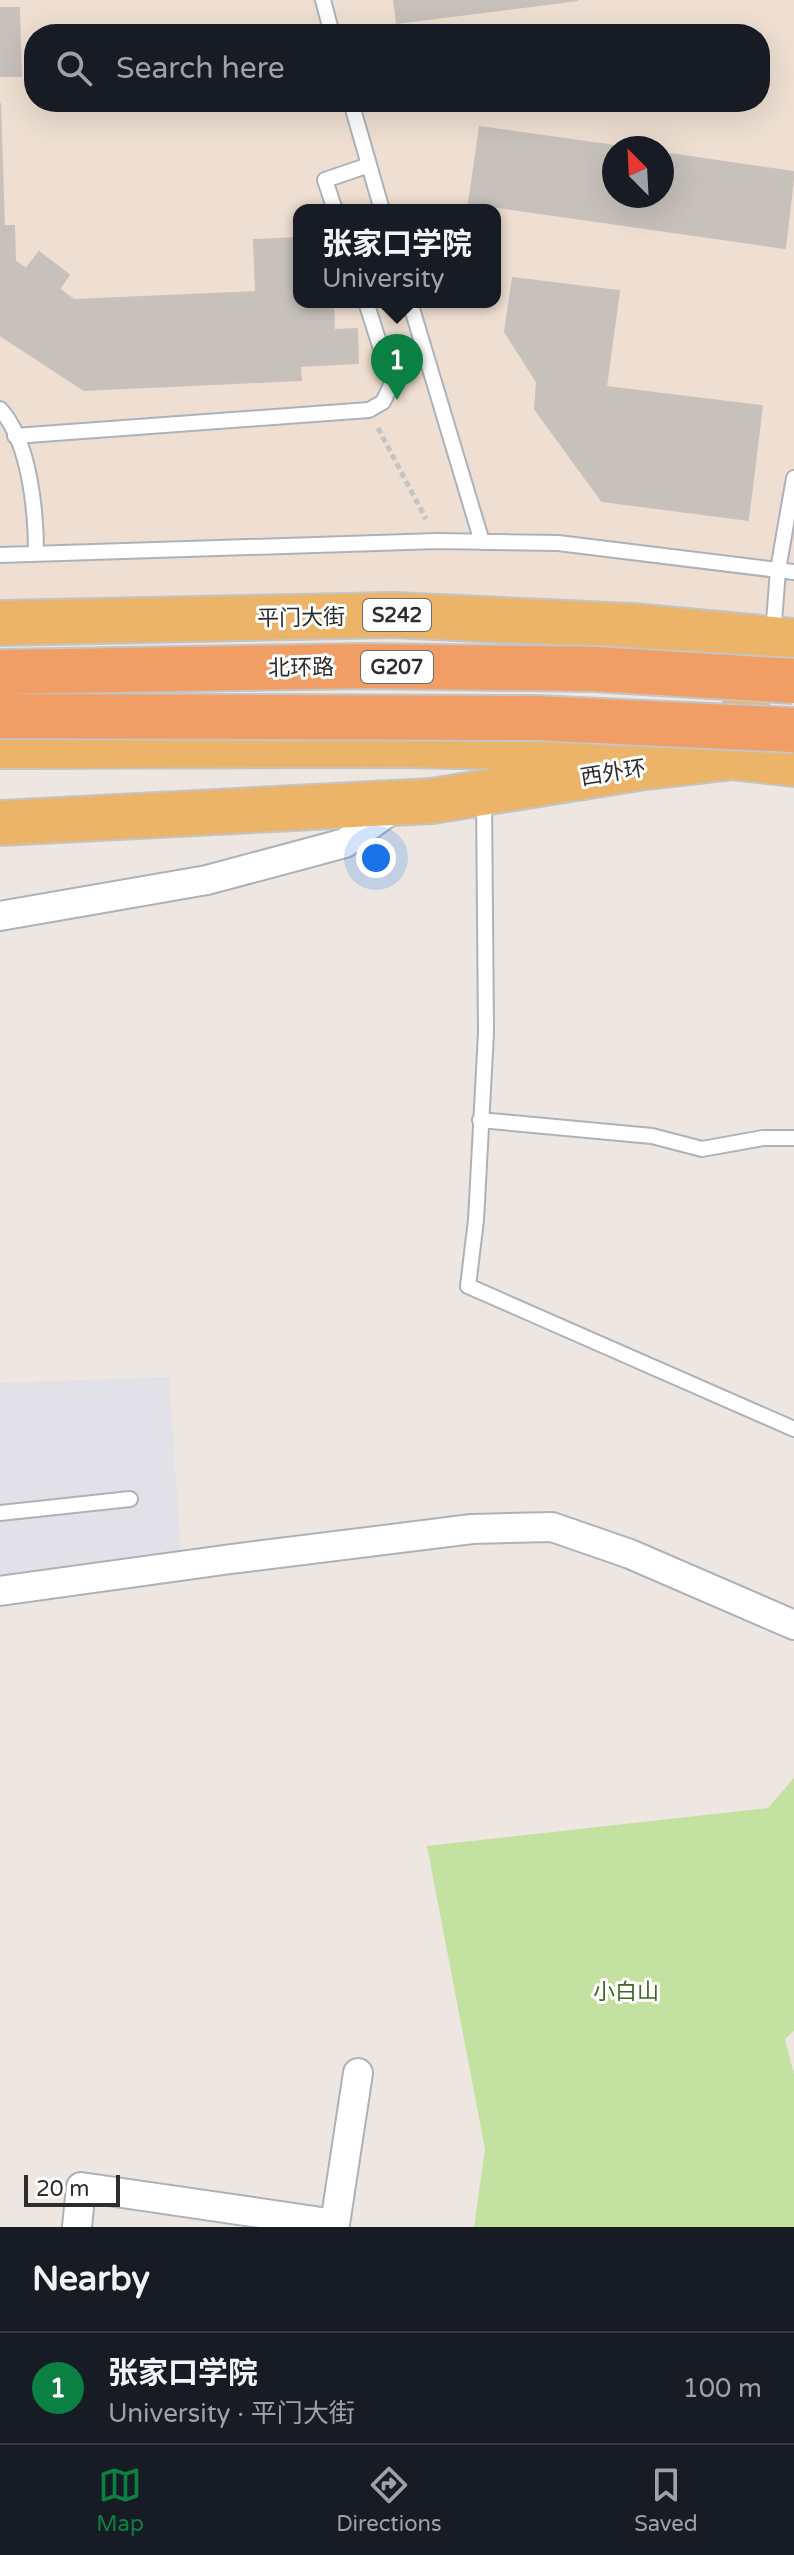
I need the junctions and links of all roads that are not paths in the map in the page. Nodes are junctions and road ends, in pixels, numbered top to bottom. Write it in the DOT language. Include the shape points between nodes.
graph roads {
  1 [pos="323,0"];
  2 [pos="329,24"];
  3 [pos="354,112"];
  4 [pos="369,165"];
  5 [pos="333,204"];
  6 [pos="380,204"];
  7 [pos="368,308"];
  8 [pos="412,308"];
  9 [pos="0,409"];
  10 [pos="15,436"];
  11 [pos="794,478"];
  12 [pos="482,542"];
  13 [pos="36,554"];
  14 [pos="0,555"];
  15 [pos="778,570"];
  16 [pos="794,572"];
  17 [pos="0,623"];
  18 [pos="772,639"];
  19 [pos="0,672"];
  20 [pos="794,681"];
  21 [pos="0,716"];
  22 [pos="794,730"];
  23 [pos="0,746"];
  24 [pos="742,756"];
  25 [pos="794,764"];
  26 [pos="484,793"];
  27 [pos="399,804"];
  28 [pos="0,823"];
  29 [pos="0,916"];
  30 [pos="480,1120"];
  31 [pos="794,1138"];
  32 [pos="794,1429"];
  33 [pos="130,1499"];
  34 [pos="0,1513"];
  35 [pos="0,1591"];
  36 [pos="794,1625"];
  37 [pos="358,2073"];
  38 [pos="77,2227"];
  1 -- 2 [label="lane"];
  3 -- 4 [label="lane"];
  4 -- 5 [label="lane" via="325,180"];
  4 -- 6 [label="lane"];
  7 -- 10 [label="lane" via="392,383 383,402 369,410"];
  8 -- 12 [label="lane"];
  9 -- 10 [label="lane"];
  10 -- 13 [label="lane" via="31,486"];
  11 -- 15 [label="lane"];
  12 -- 13 [label="lane"];
  12 -- 15 [label="lane" via="558,543"];
  13 -- 14 [label="lane"];
  15 -- 16 [label="lane"];
  15 -- 18 [label="lane"];
  17 -- 18 [label="main road, 平门大街 / S242" via="394,615 632,626"];
  18 -- 24 [label="main road"];
  19 -- 20 [label="highway, 北环路 / G207, bridge" via="364,666 595,669"];
  21 -- 22 [label="highway, bridge" via="536,718"];
  23 -- 24 [label="main road" via="434,745"];
  24 -- 25 [label="main road"];
  24 -- 26 [label="main road, 西外环"];
  26 -- 27 [label="main road, 西外环"];
  26 -- 30 [label="lane" via="486,1033"];
  27 -- 28 [label="main road, 西外环"];
  27 -- 29 [label="street" via="345,843 207,880"];
  30 -- 31 [label="lane" via="652,1136 702,1149"];
  30 -- 32 [label="lane" via="468,1286"];
  33 -- 34 [label="lane"];
  35 -- 36 [label="street" via="472,1529 552,1527 630,1554"];
  37 -- 38 [label="street" via="335,2224 81,2187"];
}
